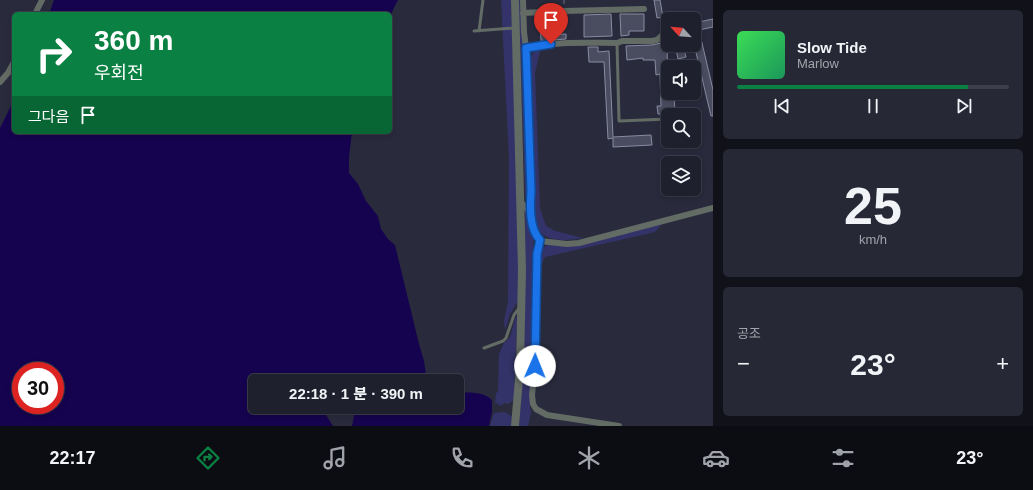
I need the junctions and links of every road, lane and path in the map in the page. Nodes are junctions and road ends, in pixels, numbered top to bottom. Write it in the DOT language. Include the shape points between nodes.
graph roads {
  1 [pos="42,0"];
  2 [pos="483,0"];
  3 [pos="515,0"];
  4 [pos="523,0"];
  5 [pos="644,9"];
  6 [pos="36,12"];
  7 [pos="523,13"];
  8 [pos="515,28"];
  9 [pos="474,31"];
  10 [pos="479,31"];
  11 [pos="661,36"];
  12 [pos="617,43"];
  13 [pos="526,48"];
  14 [pos="12,66"];
  15 [pos="0,82"];
  16 [pos="661,119"];
  17 [pos="521,203"];
  18 [pos="713,208"];
  19 [pos="530,212"];
  20 [pos="540,240"];
  21 [pos="522,304"];
  22 [pos="484,348"];
  23 [pos="515,426"];
  24 [pos="619,426"];
  1 -- 6 [label="street"];
  2 -- 10 [label="lane"];
  3 -- 8 [label="street"];
  4 -- 7 [label="street"];
  5 -- 7 [label="street"];
  7 -- 13 [label="street"];
  8 -- 10 [label="lane"];
  8 -- 17 [label="street"];
  9 -- 10 [label="lane"];
  11 -- 12 [label="street" via="657,40"];
  12 -- 13 [label="street" via="537,45"];
  12 -- 16 [label="lane" via="619,121"];
  13 -- 19 [label="street"];
  14 -- 15 [label="street"];
  17 -- 19 [label="street"];
  17 -- 21 [label="street"];
  18 -- 20 [label="street" via="579,243"];
  19 -- 20 [label="street"];
  20 -- 24 [label="street" via="537,254 533,404 546,415"];
  21 -- 22 [label="lane" via="514,315 506,338"];
  21 -- 23 [label="street"];
}
